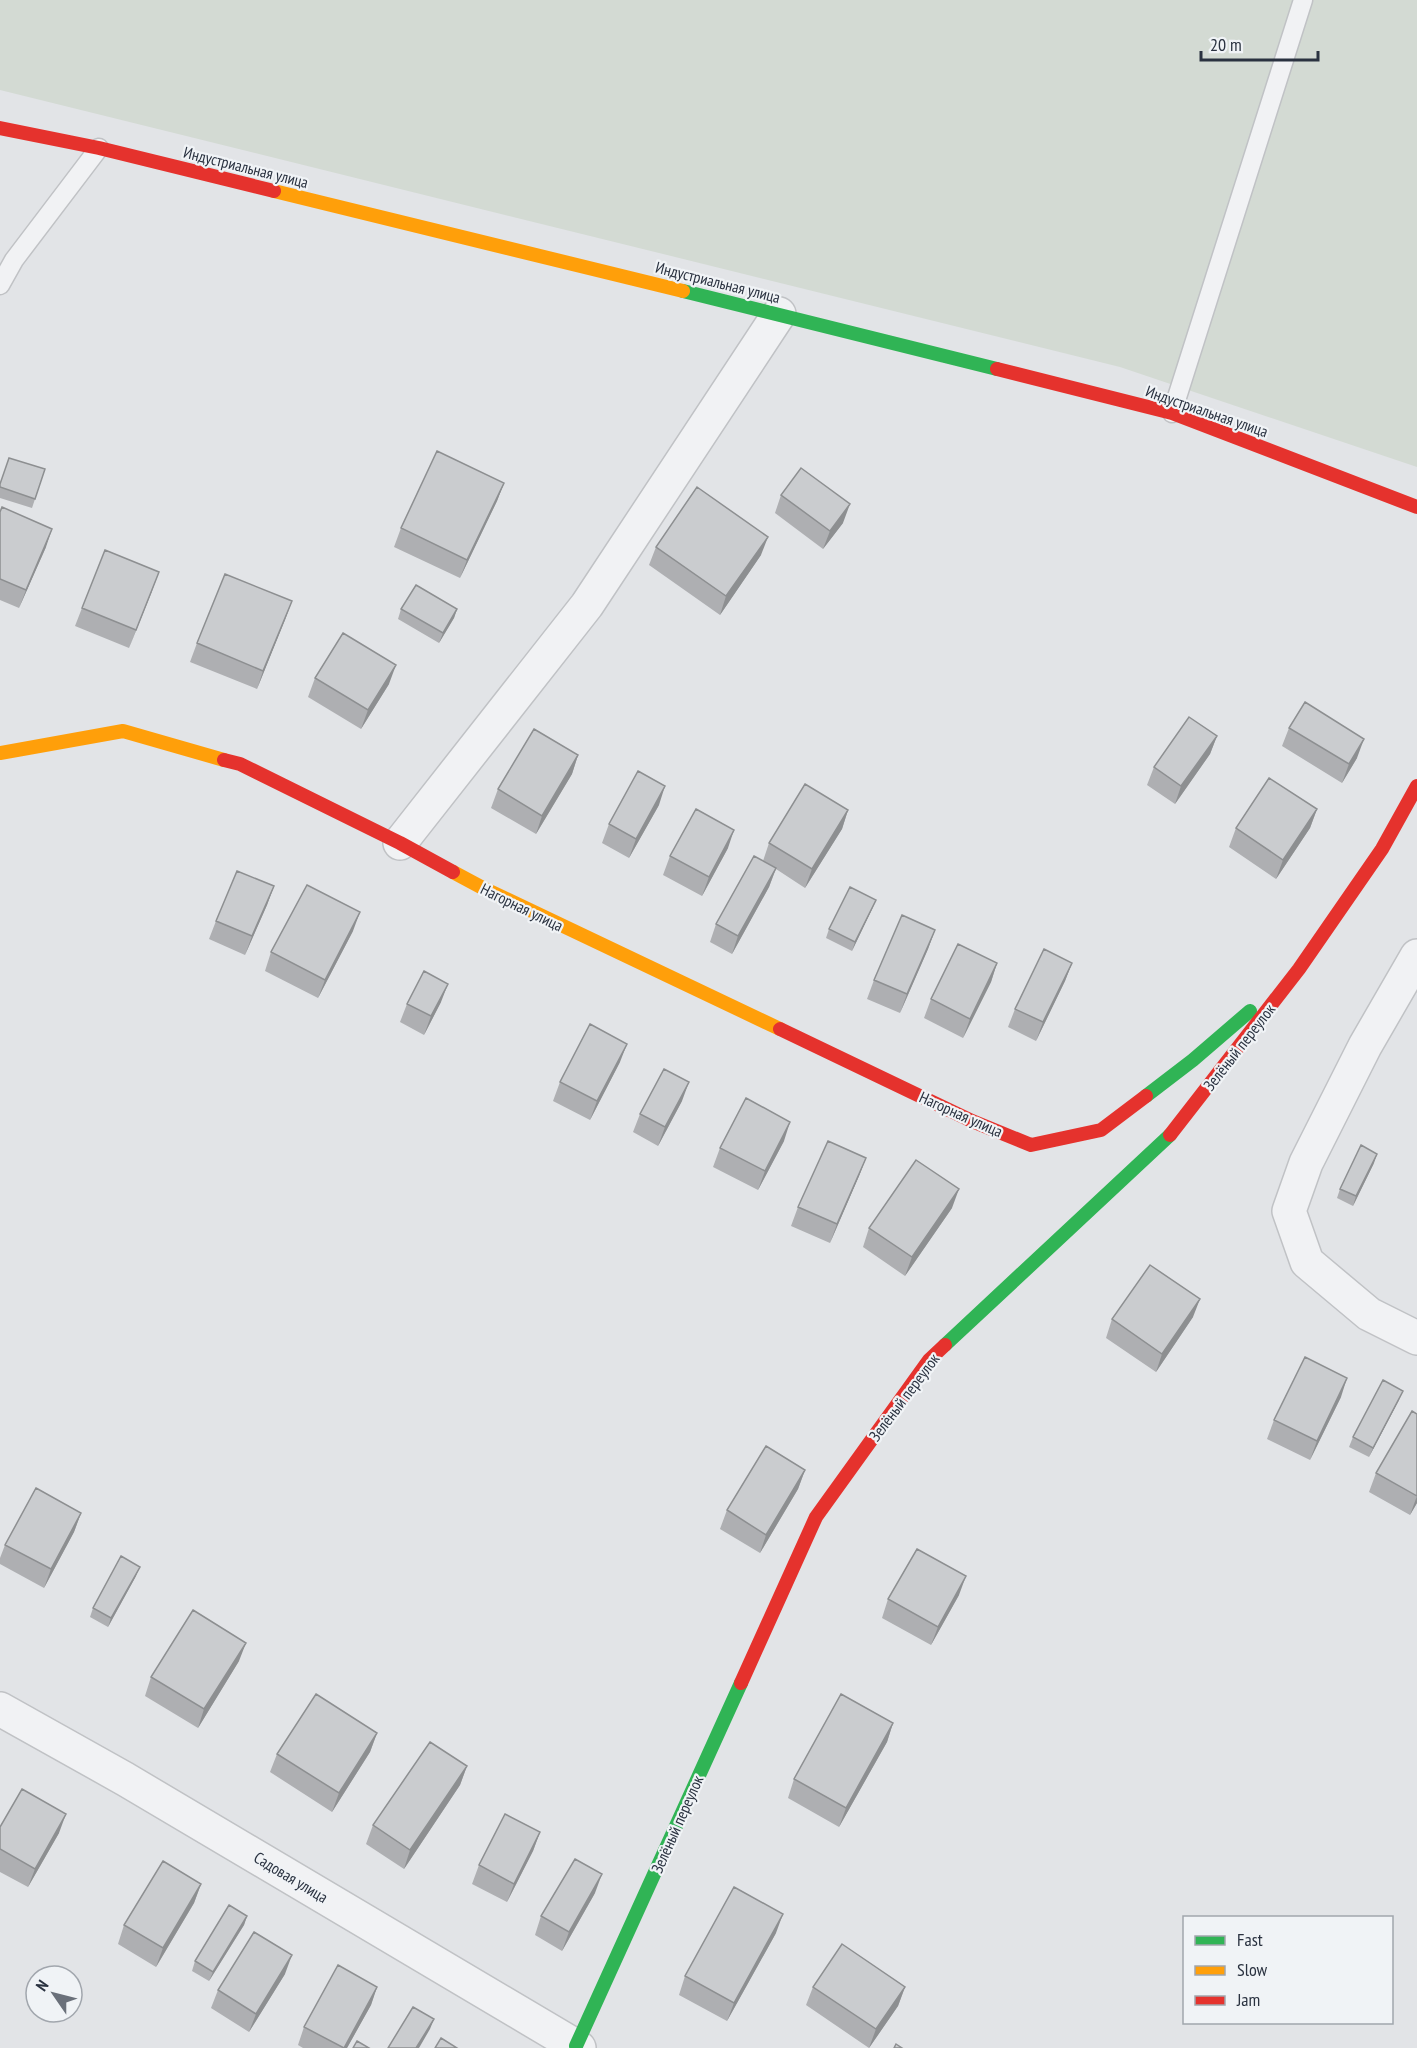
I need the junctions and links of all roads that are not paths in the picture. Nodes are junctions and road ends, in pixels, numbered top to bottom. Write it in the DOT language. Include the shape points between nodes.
graph roads {
  1 [pos="1303,0"];
  2 [pos="0,128"];
  3 [pos="99,148"];
  4 [pos="0,285"];
  5 [pos="779,314"];
  6 [pos="1172,413"];
  7 [pos="1417,507"];
  8 [pos="0,753"];
  9 [pos="1417,786"];
  10 [pos="400,843"];
  11 [pos="1417,956"];
  12 [pos="1299,969"];
  13 [pos="1417,1338"];
  14 [pos="0,1709"];
  15 [pos="578,2047"];
  1 -- 6 [label="lane"];
  2 -- 3 [label="street, Индустриальная улица"];
  3 -- 4 [label="lane" via="14,260"];
  3 -- 5 [label="street, Индустриальная улица"];
  5 -- 6 [label="street, Индустриальная улица"];
  5 -- 10 [label="street" via="587,605"];
  6 -- 7 [label="street, Индустриальная улица"];
  8 -- 10 [label="street, Нагорная улица" via="123,731 240,764"];
  9 -- 12 [label="street, Зелёный переулок" via="1382,849"];
  10 -- 12 [label="street, Нагорная улица" via="481,887 962,1116 1031,1145 1101,1130 1193,1060"];
  11 -- 13 [label="street" via="1365,1046 1306,1163 1289,1211 1307,1262 1369,1314"];
  12 -- 15 [label="street, Зелёный переулок" via="1176,1129 929,1360 816,1516"];
  14 -- 15 [label="street, Садовая улица"];
}
